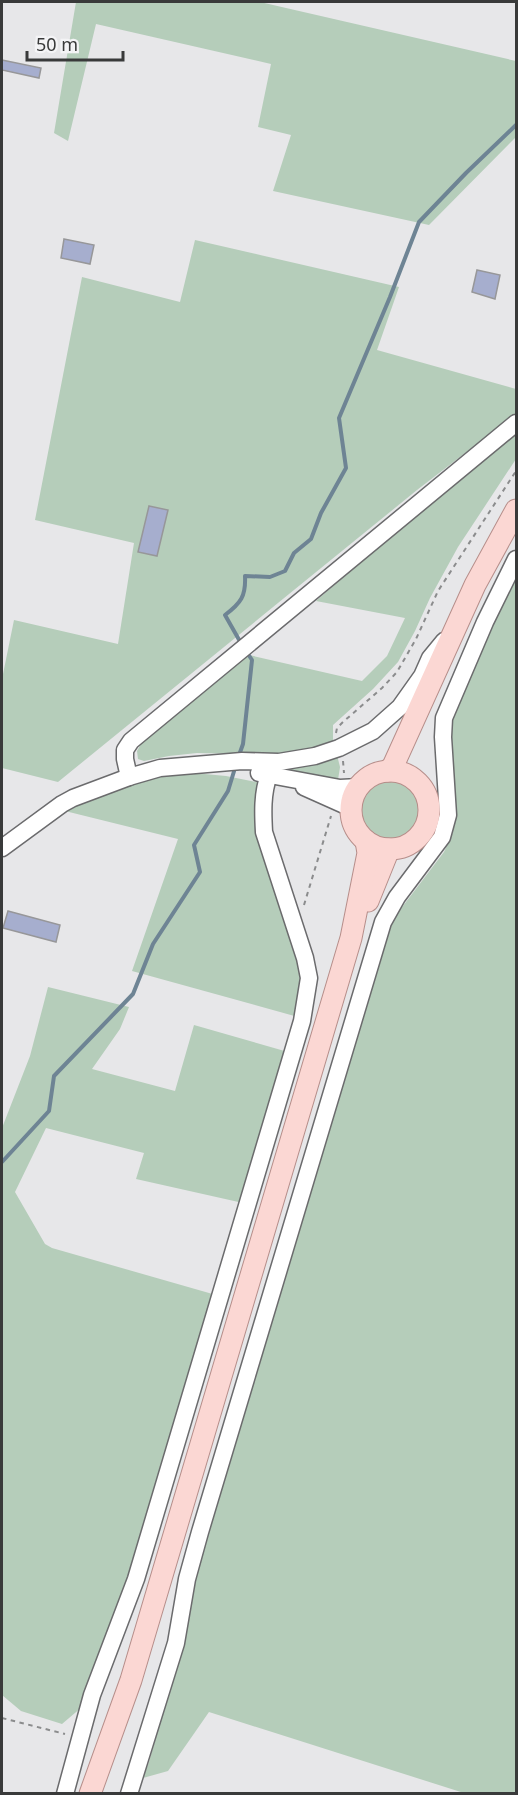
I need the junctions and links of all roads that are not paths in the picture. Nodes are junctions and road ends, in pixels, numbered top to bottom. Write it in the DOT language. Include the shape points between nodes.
graph roads {
  1 [pos="516,423"];
  2 [pos="516,510"];
  3 [pos="516,559"];
  4 [pos="457,625"];
  5 [pos="433,681"];
  6 [pos="236,765"];
  7 [pos="388,771"];
  8 [pos="269,775"];
  9 [pos="129,777"];
  10 [pos="411,777"];
  11 [pos="290,780"];
  12 [pos="350,785"];
  13 [pos="351,808"];
  14 [pos="366,841"];
  15 [pos="2,848"];
  16 [pos="389,849"];
  17 [pos="351,938"];
  18 [pos="131,1680"];
  19 [pos="65,1794"];
  20 [pos="90,1794"];
  21 [pos="104,1794"];
  22 [pos="129,1794"];
  1 -- 9 [label="street" via="131,741 125,750"];
  2 -- 4 [label="main road"];
  3 -- 22 [label="street" via="444,718 448,815 442,837 383,922 200,1532 176,1643"];
  4 -- 5 [label="main road"];
  4 -- 6 [label="street" via="430,658 400,707 373,731 315,756"];
  5 -- 7 [label="main road"];
  5 -- 10 [label="main road"];
  6 -- 8 [label="street"];
  6 -- 9 [label="street" via="160,768"];
  7 -- 10 [label="main road"];
  7 -- 12 [label="main road"];
  8 -- 11 [label="street"];
  8 -- 19 [label="street" via="262,814 264,832 309,978 302,1022 136,1579 96,1684"];
  9 -- 15 [label="street" via="62,804"];
  10 -- 16 [label="main road" via="426,797 427,821 413,842"];
  11 -- 12 [label="street" via="340,788"];
  11 -- 13 [label="street"];
  12 -- 13 [label="main road"];
  13 -- 14 [label="main road" via="354,826"];
  14 -- 16 [label="main road"];
  14 -- 17 [label="main road" via="368,853"];
  16 -- 17 [label="main road"];
  17 -- 18 [label="main road"];
  18 -- 20 [label="main road"];
  18 -- 21 [label="main road"];
}
